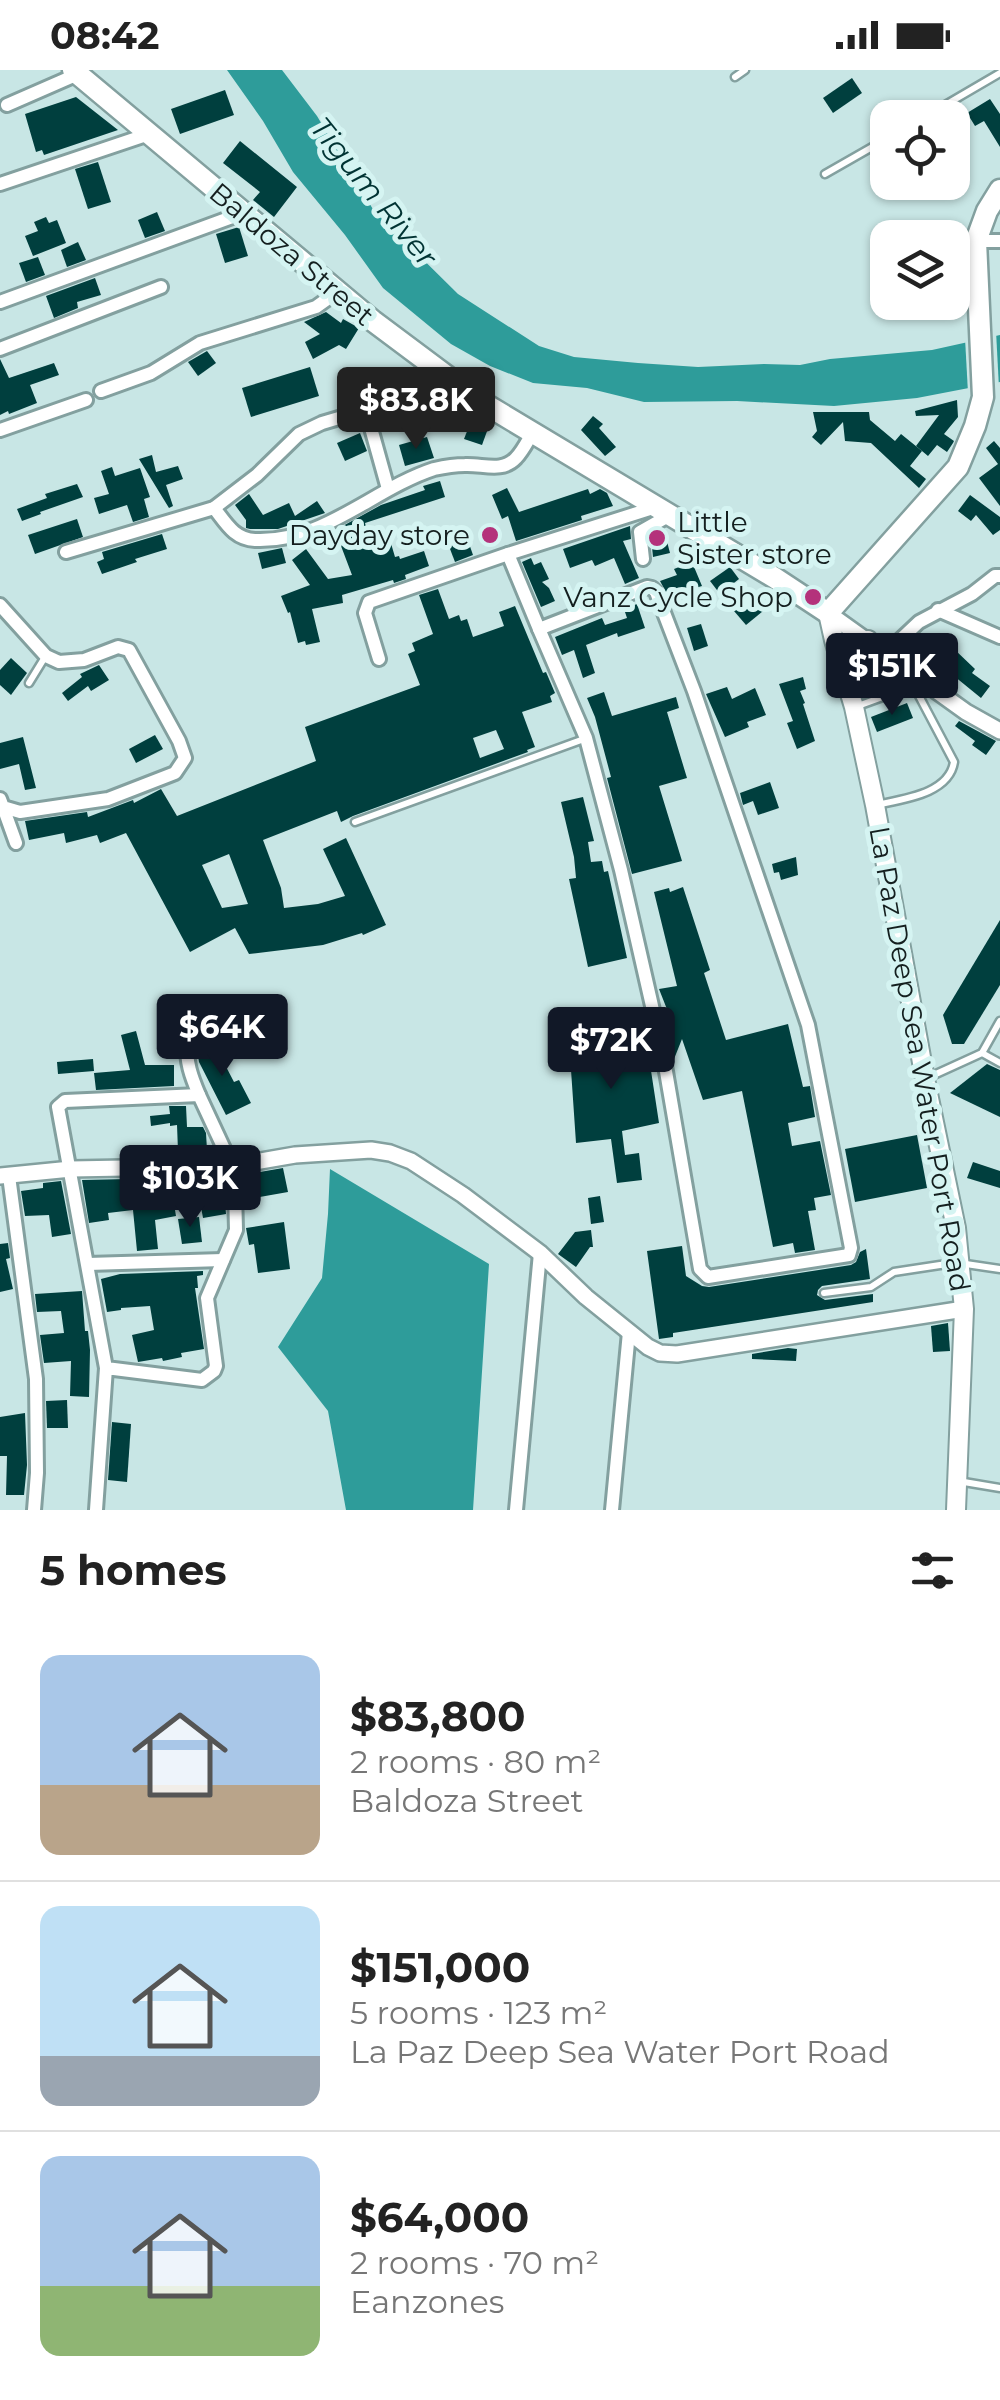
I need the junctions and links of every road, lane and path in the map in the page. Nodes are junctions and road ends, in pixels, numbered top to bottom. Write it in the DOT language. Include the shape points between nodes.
graph roads {
  1 [pos="745,70"];
  2 [pos="75,72"];
  3 [pos="1000,73"];
  4 [pos="735,77"];
  5 [pos="953,100"];
  6 [pos="7,105"];
  7 [pos="149,134"];
  8 [pos="870,148"];
  9 [pos="825,174"];
  10 [pos="0,184"];
  11 [pos="1000,190"];
  12 [pos="243,213"];
  13 [pos="1000,241"];
  14 [pos="975,247"];
  15 [pos="161,287"];
  16 [pos="337,292"];
  17 [pos="0,302"];
  18 [pos="0,348"];
  19 [pos="444,376"];
  20 [pos="101,391"];
  21 [pos="86,400"];
  22 [pos="366,410"];
  23 [pos="0,430"];
  24 [pos="533,432"];
  25 [pos="388,489"];
  26 [pos="214,508"];
  27 [pos="664,511"];
  28 [pos="66,552"];
  29 [pos="508,554"];
  30 [pos="643,558"];
  31 [pos="1000,576"];
  32 [pos="0,605"];
  33 [pos="938,610"];
  34 [pos="828,613"];
  35 [pos="539,630"];
  36 [pos="1000,637"];
  37 [pos="868,640"];
  38 [pos="886,653"];
  39 [pos="46,656"];
  40 [pos="839,656"];
  41 [pos="379,659"];
  42 [pos="29,683"];
  43 [pos="889,696"];
  44 [pos="854,707"];
  45 [pos="1000,731"];
  46 [pos="586,738"];
  47 [pos="2,803"];
  48 [pos="875,805"];
  49 [pos="355,822"];
  50 [pos="16,843"];
  51 [pos="1000,1022"];
  52 [pos="187,1042"];
  53 [pos="982,1053"];
  54 [pos="1000,1063"];
  55 [pos="925,1079"];
  56 [pos="199,1095"];
  57 [pos="232,1166"];
  58 [pos="70,1169"];
  59 [pos="5,1176"];
  60 [pos="540,1253"];
  61 [pos="223,1260"];
  62 [pos="959,1263"];
  63 [pos="88,1264"];
  64 [pos="1000,1270"];
  65 [pos="824,1293"];
  66 [pos="964,1308"];
  67 [pos="628,1332"];
  68 [pos="106,1368"];
  69 [pos="957,1481"];
  70 [pos="1000,1488"];
  71 [pos="34,1510"];
  72 [pos="96,1510"];
  73 [pos="516,1510"];
  74 [pos="612,1510"];
  75 [pos="956,1510"];
  1 -- 4 [label="lane"];
  2 -- 6 [label="street"];
  2 -- 7 [label="main road, Baldoza Street"];
  3 -- 5 [label="lane"];
  7 -- 10 [label="street"];
  7 -- 12 [label="main road, Baldoza Street"];
  8 -- 9 [label="lane"];
  11 -- 14 [label="main road"];
  12 -- 16 [label="main road, Baldoza Street"];
  12 -- 17 [label="street"];
  13 -- 14 [label="street"];
  14 -- 34 [label="main road" via="983,397 958,467"];
  15 -- 18 [label="street"];
  16 -- 19 [label="main road, Baldoza Street"];
  16 -- 20 [label="street" via="316,307 200,343 152,373"];
  19 -- 22 [label="street"];
  19 -- 24 [label="main road, Baldoza Street"];
  21 -- 23 [label="street"];
  22 -- 25 [label="street"];
  22 -- 26 [label="street" via="299,434"];
  24 -- 25 [label="street" via="504,466 441,468"];
  24 -- 27 [label="main road, Baldoza Street"];
  25 -- 26 [label="street" via="319,528 284,538 240,538"];
  26 -- 28 [label="street"];
  27 -- 29 [label="street"];
  27 -- 30 [label="street" via="640,532"];
  27 -- 34 [label="main road, Baldoza Street"];
  29 -- 35 [label="street"];
  29 -- 41 [label="street" via="369,602 365,613"];
  31 -- 33 [label="street"];
  32 -- 39 [label="street"];
  33 -- 36 [label="street"];
  33 -- 38 [label="street"];
  34 -- 37 [label="street"];
  34 -- 40 [label="main road, La Paz Deep Sea Water Port Road"];
  35 -- 46 [label="street"];
  35 -- 46 [label="street" via="647,587 656,592 808,1025 849,1255 708,1277 700,1269 663,1054"];
  37 -- 38 [label="street"];
  37 -- 40 [label="main road"];
  37 -- 43 [label="lane"];
  38 -- 45 [label="street"];
  39 -- 42 [label="lane"];
  39 -- 47 [label="street" via="59,662 129,650 185,758 176,774 108,798 20,812"];
  40 -- 44 [label="main road, La Paz Deep Sea Water Port Road"];
  43 -- 44 [label="lane"];
  43 -- 48 [label="lane" via="910,687 916,692 954,762 948,778 932,790"];
  44 -- 48 [label="main road, La Paz Deep Sea Water Port Road"];
  46 -- 49 [label="lane"];
  47 -- 50 [label="street"];
  48 -- 55 [label="main road, La Paz Deep Sea Water Port Road"];
  51 -- 53 [label="lane"];
  52 -- 56 [label="street"];
  53 -- 54 [label="lane"];
  53 -- 55 [label="lane"];
  55 -- 62 [label="main road, La Paz Deep Sea Water Port Road"];
  56 -- 57 [label="street"];
  56 -- 58 [label="street" via="61,1103"];
  57 -- 58 [label="street"];
  57 -- 60 [label="street" via="295,1155 390,1153 464,1194"];
  57 -- 61 [label="street" via="236,1230"];
  58 -- 59 [label="street"];
  58 -- 63 [label="street"];
  59 -- 71 [label="street" via="36,1378"];
  60 -- 67 [label="street"];
  60 -- 73 [label="street"];
  61 -- 63 [label="street"];
  61 -- 68 [label="street" via="208,1296 216,1366 210,1375 191,1380"];
  62 -- 64 [label="lane"];
  62 -- 65 [label="lane" via="894,1272 871,1287"];
  62 -- 66 [label="main road, La Paz Deep Sea Water Port Road"];
  63 -- 68 [label="street"];
  66 -- 67 [label="street" via="677,1354 660,1354"];
  66 -- 69 [label="main road, La Paz Deep Sea Water Port Road"];
  67 -- 74 [label="street"];
  68 -- 72 [label="street"];
  69 -- 70 [label="lane"];
  69 -- 75 [label="main road, La Paz Deep Sea Water Port Road"];
}
